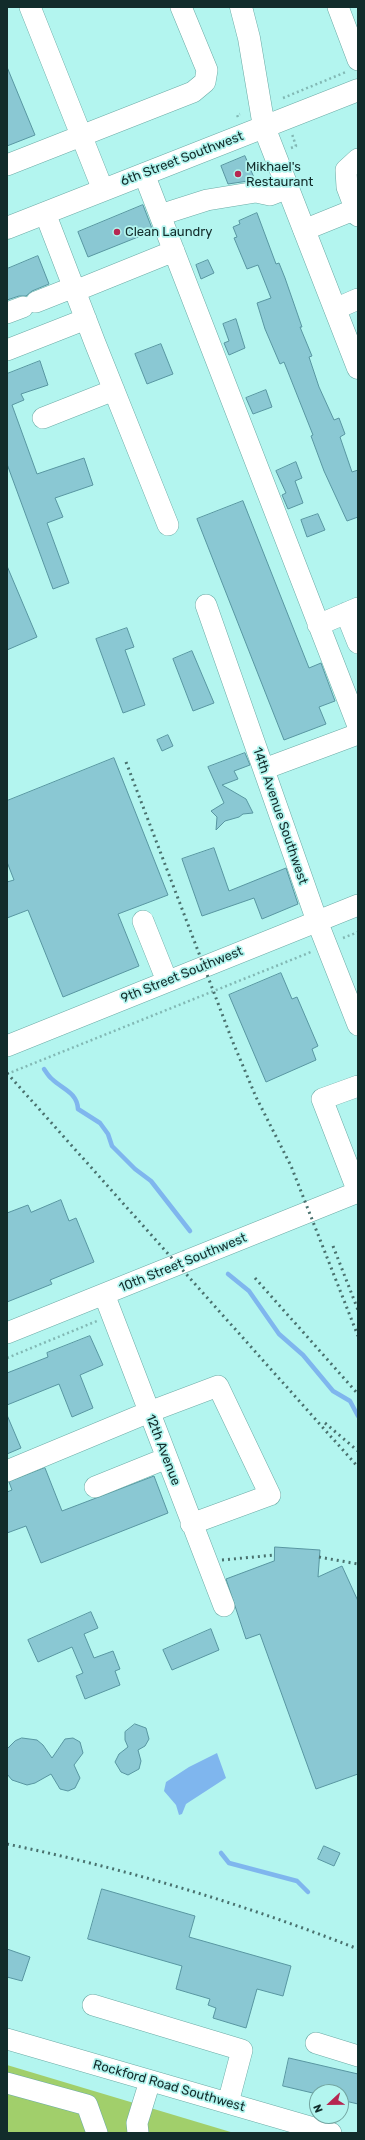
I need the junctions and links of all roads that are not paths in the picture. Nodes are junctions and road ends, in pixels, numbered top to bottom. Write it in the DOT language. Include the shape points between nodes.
graph roads {
  1 [pos="30,7"];
  2 [pos="181,7"];
  3 [pos="338,7"];
  4 [pos="247,9"];
  5 [pos="356,80"];
  6 [pos="264,127"];
  7 [pos="81,136"];
  8 [pos="358,159"];
  9 [pos="7,165"];
  10 [pos="144,174"];
  11 [pos="288,188"];
  12 [pos="103,190"];
  13 [pos="357,212"];
  14 [pos="45,213"];
  15 [pos="160,215"];
  16 [pos="7,228"];
  17 [pos="304,230"];
  18 [pos="174,251"];
  19 [pos="74,289"];
  20 [pos="358,299"];
  21 [pos="22,307"];
  22 [pos="335,309"];
  23 [pos="86,319"];
  24 [pos="7,350"];
  25 [pos="358,368"];
  26 [pos="114,390"];
  27 [pos="43,418"];
  28 [pos="168,525"];
  29 [pos="206,605"];
  30 [pos="352,610"];
  31 [pos="318,624"];
  32 [pos="358,643"];
  33 [pos="358,655"];
  34 [pos="331,656"];
  35 [pos="358,726"];
  36 [pos="358,734"];
  37 [pos="264,769"];
  38 [pos="358,905"];
  39 [pos="142,921"];
  40 [pos="317,921"];
  41 [pos="167,982"];
  42 [pos="358,1025"];
  43 [pos="7,1046"];
  44 [pos="358,1086"];
  45 [pos="358,1192"];
  46 [pos="104,1294"];
  47 [pos="7,1333"];
  48 [pos="149,1412"];
  49 [pos="167,1458"];
  50 [pos="7,1471"];
  51 [pos="95,1487"];
  52 [pos="191,1524"];
  53 [pos="224,1606"];
  54 [pos="93,2005"];
  55 [pos="7,2038"];
  56 [pos="316,2043"];
  57 [pos="358,2056"];
  58 [pos="150,2081"];
  59 [pos="7,2083"];
  60 [pos="228,2103"];
  61 [pos="97,2133"];
  62 [pos="138,2133"];
  63 [pos="331,2133"];
  1 -- 7 [label="street"];
  2 -- 7 [label="street" via="207,70 204,82 193,92"];
  3 -- 5 [label="street"];
  4 -- 6 [label="main road"];
  5 -- 6 [label="main road, 6th Street Southwest"];
  6 -- 10 [label="main road, 6th Street Southwest"];
  6 -- 11 [label="main road"];
  7 -- 9 [label="street"];
  7 -- 12 [label="street"];
  8 -- 13 [label="street" via="346,170 347,187"];
  10 -- 12 [label="main road, 6th Street Southwest"];
  10 -- 15 [label="street"];
  11 -- 15 [label="street" via="270,195 256,192 207,200"];
  11 -- 17 [label="main road"];
  12 -- 14 [label="main road, 6th Street Southwest"];
  13 -- 17 [label="street"];
  14 -- 16 [label="main road, 6th Street Southwest"];
  14 -- 19 [label="street"];
  15 -- 18 [label="street"];
  17 -- 22 [label="main road"];
  18 -- 19 [label="street"];
  18 -- 31 [label="street"];
  19 -- 21 [label="street"];
  19 -- 23 [label="street"];
  20 -- 22 [label="street"];
  22 -- 25 [label="main road"];
  23 -- 24 [label="street"];
  23 -- 26 [label="street"];
  26 -- 27 [label="street"];
  26 -- 28 [label="street"];
  29 -- 37 [label="street, 14th Avenue Southwest"];
  30 -- 31 [label="street"];
  30 -- 32 [label="street"];
  31 -- 34 [label="street"];
  33 -- 34 [label="street"];
  34 -- 35 [label="street"];
  36 -- 37 [label="street"];
  37 -- 40 [label="street, 14th Avenue Southwest"];
  38 -- 40 [label="street, 9th Street Southwest"];
  39 -- 41 [label="street"];
  40 -- 41 [label="street, 9th Street Southwest"];
  40 -- 42 [label="street, 14th Avenue Southwest"];
  41 -- 43 [label="street, 9th Street Southwest"];
  44 -- 45 [label="street" via="322,1099"];
  45 -- 46 [label="street, 10th Street Southwest"];
  46 -- 47 [label="street, 10th Street Southwest"];
  46 -- 48 [label="street, 12th Avenue"];
  48 -- 49 [label="street, 12th Avenue"];
  48 -- 50 [label="street"];
  48 -- 52 [label="street" via="218,1386 270,1495"];
  49 -- 51 [label="street"];
  49 -- 52 [label="street, 12th Avenue"];
  52 -- 53 [label="street, 12th Avenue"];
  54 -- 60 [label="street" via="242,2050"];
  55 -- 58 [label="street, Rockford Road Southwest"];
  56 -- 57 [label="street"];
  58 -- 60 [label="street, Rockford Road Southwest"];
  58 -- 62 [label="street" via="137,2123"];
  59 -- 61 [label="street" via="87,2105"];
  60 -- 63 [label="street, Rockford Road Southwest"];
}
